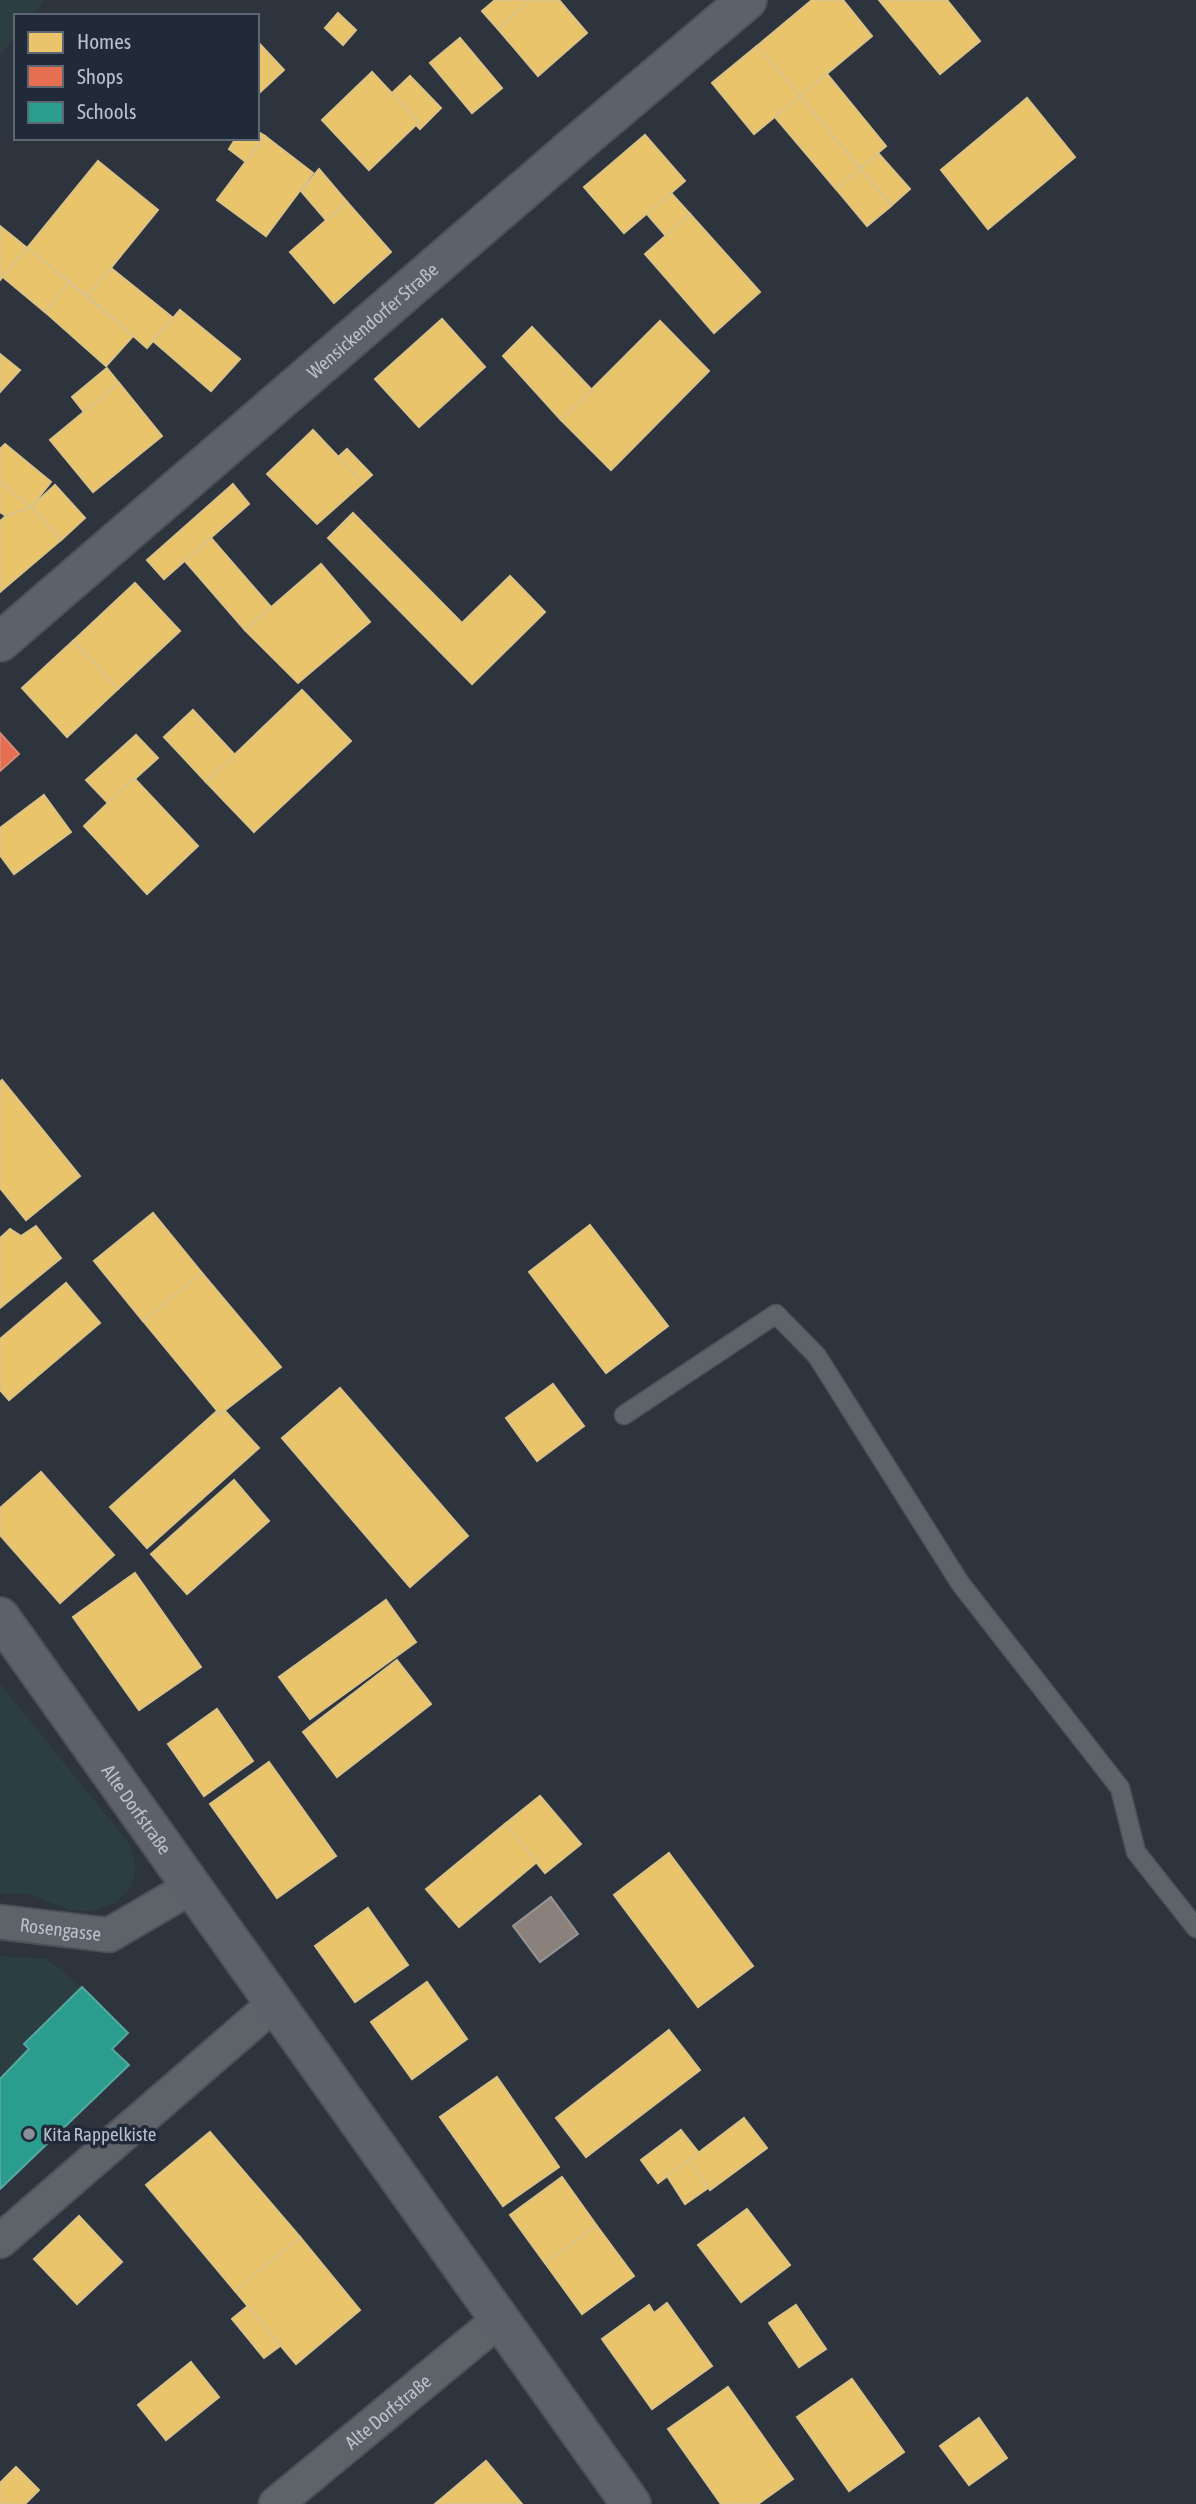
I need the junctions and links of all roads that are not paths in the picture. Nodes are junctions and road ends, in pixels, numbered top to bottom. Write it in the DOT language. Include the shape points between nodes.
graph roads {
  1 [pos="747,0"];
  2 [pos="0,642"];
  3 [pos="624,1415"];
  4 [pos="0,1617"];
  5 [pos="193,1886"];
  6 [pos="0,1922"];
  7 [pos="1196,1928"];
  8 [pos="275,2003"];
  9 [pos="0,2241"];
  10 [pos="500,2319"];
  11 [pos="276,2504"];
  12 [pos="631,2504"];
  1 -- 2 [label="main road, Wensickendorfer Straße"];
  3 -- 7 [label="lane" via="776,1314 817,1356 960,1583 1121,1788 1136,1852"];
  4 -- 5 [label="main road, Alte Dorfstraße"];
  5 -- 6 [label="street, Rosengasse" via="109,1935"];
  5 -- 8 [label="main road, Alte Dorfstraße"];
  8 -- 9 [label="street"];
  8 -- 10 [label="main road, Alte Dorfstraße"];
  10 -- 11 [label="street, Alte Dorfstraße"];
  10 -- 12 [label="main road, Alte Dorfstraße"];
}
